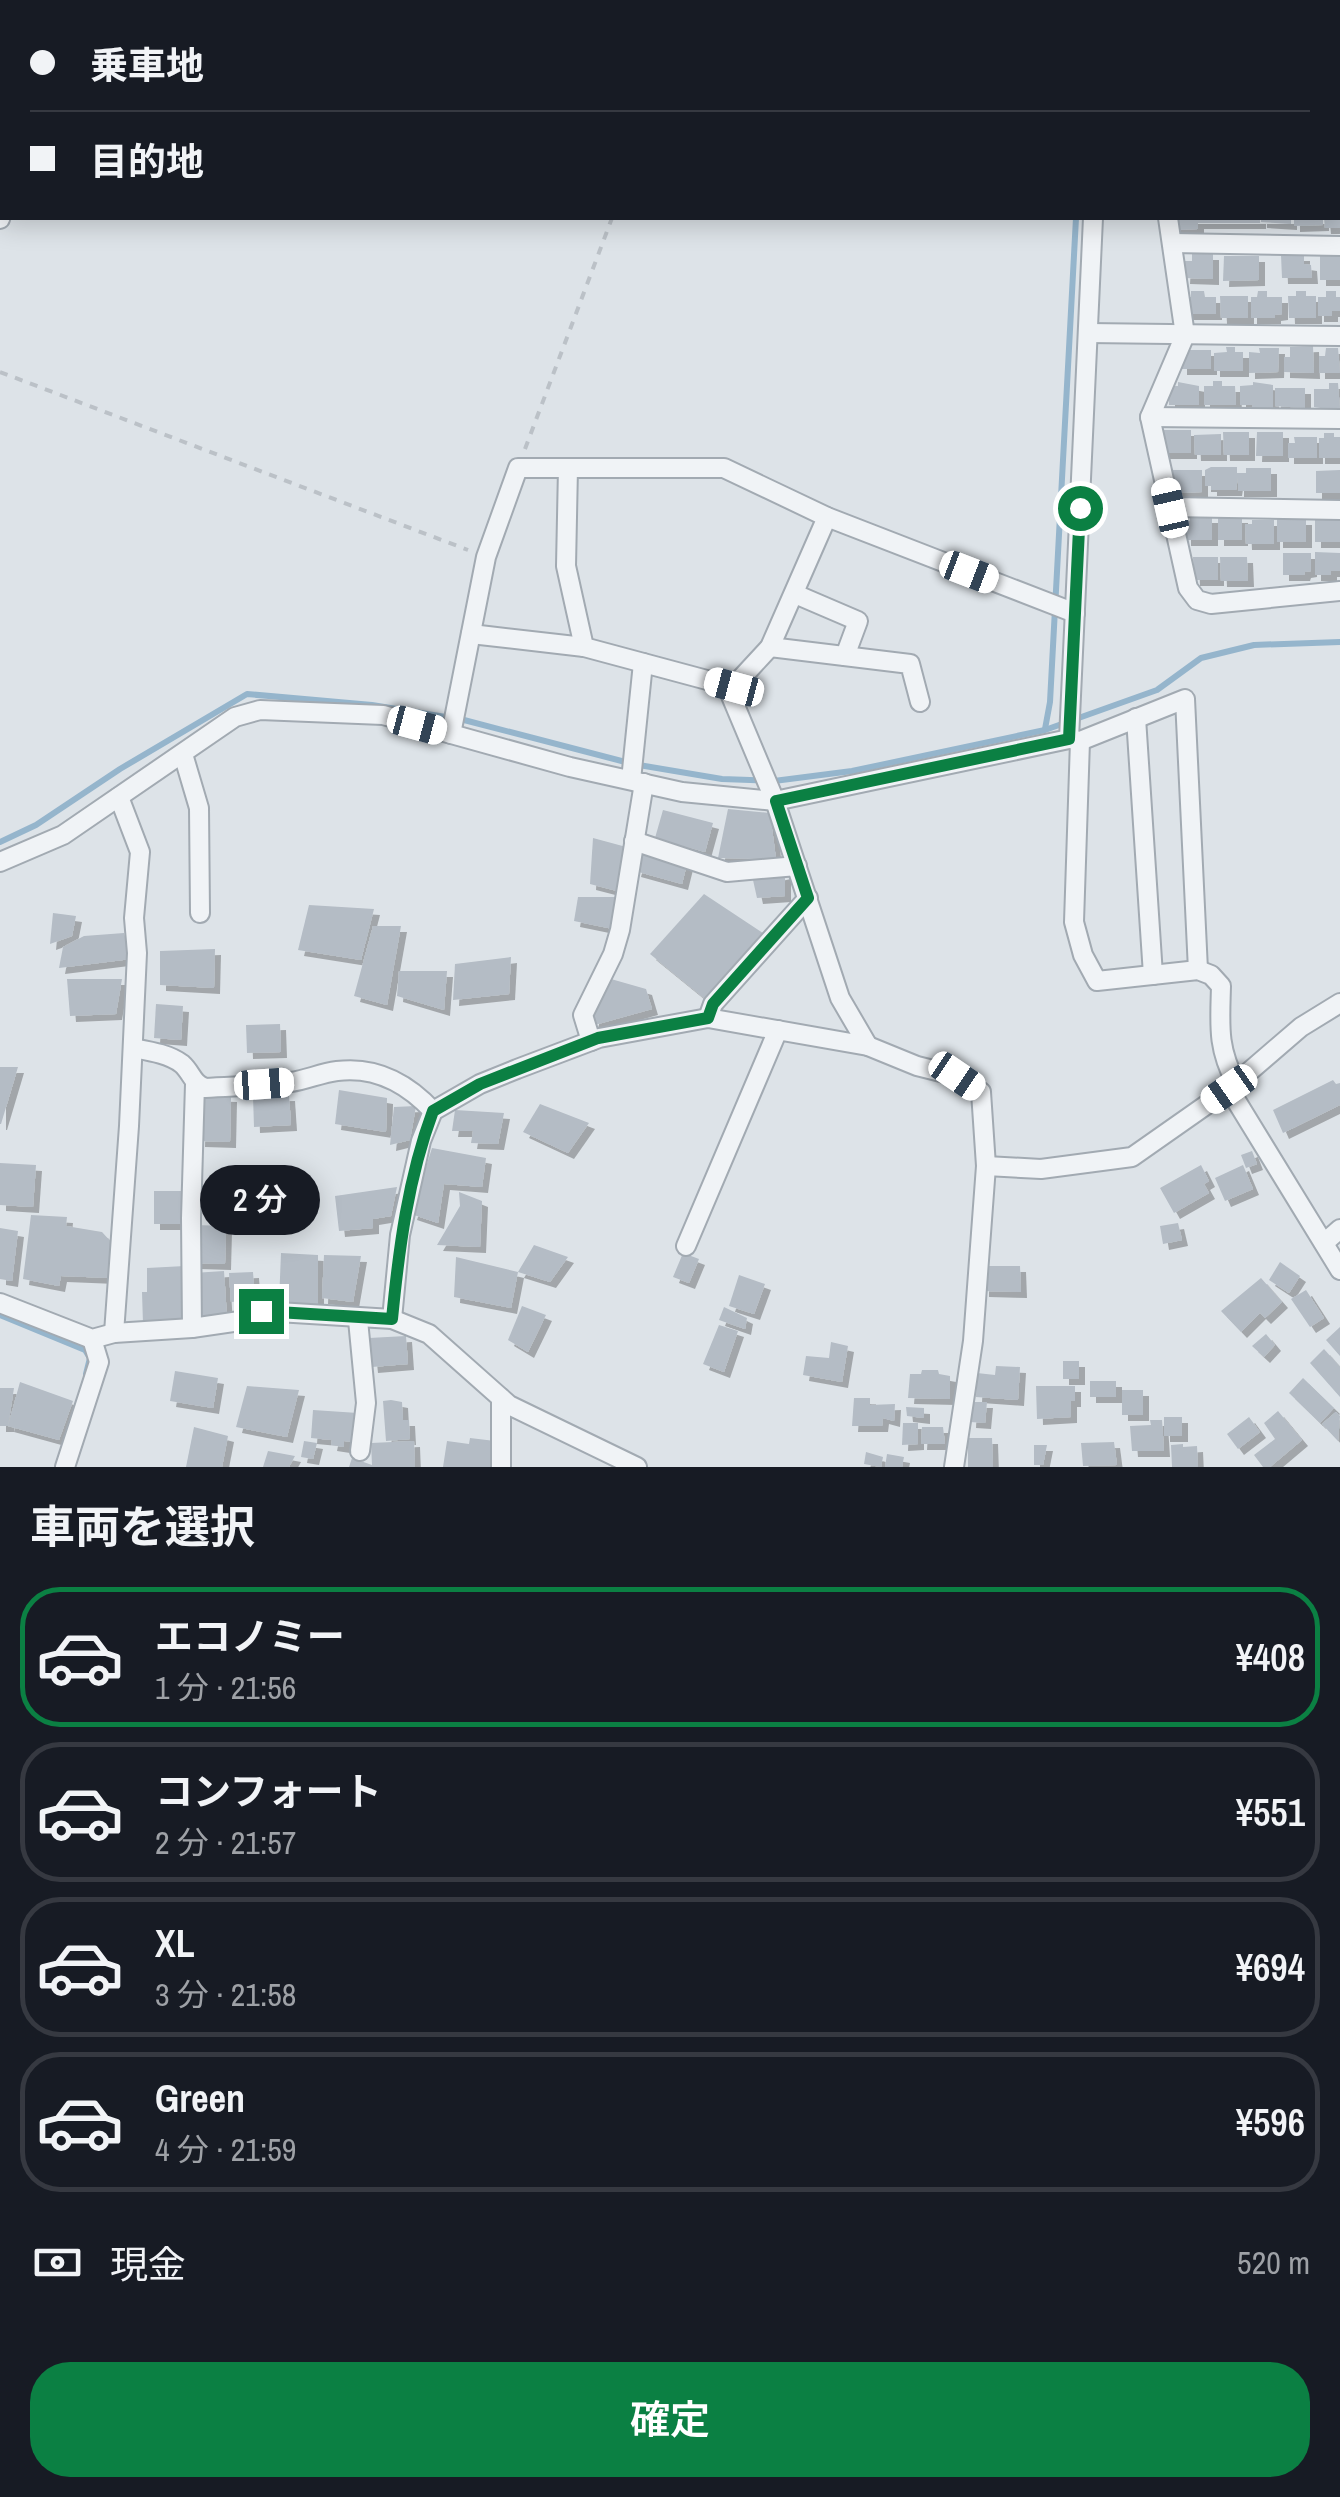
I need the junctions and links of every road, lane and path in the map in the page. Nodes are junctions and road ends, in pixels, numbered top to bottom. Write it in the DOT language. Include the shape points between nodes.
graph roads {
  1 [pos="611,220"];
  2 [pos="1093,220"];
  3 [pos="1168,220"];
  4 [pos="1172,242"];
  5 [pos="1340,246"];
  6 [pos="1088,333"];
  7 [pos="1185,334"];
  8 [pos="1340,336"];
  9 [pos="0,372"];
  10 [pos="1150,417"];
  11 [pos="1340,419"];
  12 [pos="518,468"];
  13 [pos="568,468"];
  14 [pos="1170,508"];
  15 [pos="1340,510"];
  16 [pos="828,516"];
  17 [pos="486,557"];
  18 [pos="1340,592"];
  19 [pos="794,594"];
  20 [pos="1074,613"];
  21 [pos="471,634"];
  22 [pos="584,647"];
  23 [pos="770,647"];
  24 [pos="845,656"];
  25 [pos="643,663"];
  26 [pos="734,687"];
  27 [pos="920,702"];
  28 [pos="1136,718"];
  29 [pos="451,734"];
  30 [pos="1073,738"];
  31 [pos="183,754"];
  32 [pos="637,782"];
  33 [pos="119,797"];
  34 [pos="776,801"];
  35 [pos="634,841"];
  36 [pos="0,862"];
  37 [pos="797,866"];
  38 [pos="808,898"];
  39 [pos="200,914"];
  40 [pos="1198,970"];
  41 [pos="1153,975"];
  42 [pos="1340,1003"];
  43 [pos="708,1018"];
  44 [pos="778,1030"];
  45 [pos="591,1041"];
  46 [pos="868,1046"];
  47 [pos="133,1048"];
  48 [pos="195,1084"];
  49 [pos="1233,1086"];
  50 [pos="433,1111"];
  51 [pos="986,1166"];
  52 [pos="1340,1228"];
  53 [pos="1324,1243"];
  54 [pos="686,1246"];
  55 [pos="1340,1270"];
  56 [pos="0,1303"];
  57 [pos="392,1319"];
  58 [pos="358,1320"];
  59 [pos="192,1328"];
  60 [pos="114,1333"];
  61 [pos="92,1339"];
  62 [pos="501,1398"];
  63 [pos="360,1451"];
  64 [pos="66,1467"];
  65 [pos="501,1467"];
  66 [pos="637,1467"];
  67 [pos="954,1467"];
  1 -- 12 [label="path"];
  2 -- 6 [label="street"];
  3 -- 4 [label="street"];
  4 -- 5 [label="street"];
  4 -- 7 [label="street"];
  6 -- 7 [label="street"];
  6 -- 20 [label="street"];
  7 -- 8 [label="street"];
  7 -- 10 [label="street"];
  9 -- 17 [label="path"];
  10 -- 11 [label="street"];
  10 -- 14 [label="street"];
  12 -- 13 [label="street"];
  12 -- 17 [label="street"];
  13 -- 16 [label="street" via="724,468"];
  13 -- 22 [label="street" via="566,566"];
  14 -- 15 [label="street"];
  14 -- 18 [label="street" via="1196,600"];
  16 -- 19 [label="street"];
  16 -- 20 [label="street"];
  17 -- 21 [label="street"];
  19 -- 23 [label="street"];
  19 -- 24 [label="street" via="858,621"];
  20 -- 30 [label="street"];
  21 -- 22 [label="street"];
  21 -- 29 [label="street"];
  22 -- 25 [label="street"];
  23 -- 24 [label="street"];
  23 -- 26 [label="street"];
  24 -- 27 [label="street" via="910,664"];
  25 -- 26 [label="street"];
  25 -- 32 [label="street"];
  26 -- 34 [label="street"];
  28 -- 30 [label="street"];
  28 -- 40 [label="street" via="1185,698"];
  28 -- 41 [label="street"];
  29 -- 31 [label="street" via="383,716 260,710 234,717"];
  29 -- 32 [label="street"];
  30 -- 34 [label="street"];
  30 -- 41 [label="street" via="1078,832 1072,900 1083,955 1098,981"];
  31 -- 33 [label="street"];
  31 -- 39 [label="street" via="199,808"];
  32 -- 34 [label="street"];
  32 -- 35 [label="street"];
  33 -- 36 [label="street" via="63,835"];
  33 -- 47 [label="street" via="140,852"];
  34 -- 37 [label="street"];
  35 -- 37 [label="street" via="727,872"];
  35 -- 45 [label="street" via="620,930 582,1014"];
  37 -- 38 [label="street"];
  38 -- 43 [label="street" via="713,1004"];
  38 -- 46 [label="street" via="840,998"];
  40 -- 41 [label="street"];
  40 -- 49 [label="street" via="1221,986 1220,1040"];
  42 -- 49 [label="street"];
  43 -- 44 [label="street"];
  43 -- 45 [label="street"];
  44 -- 46 [label="street"];
  44 -- 54 [label="street"];
  45 -- 50 [label="street" via="480,1084"];
  46 -- 51 [label="street" via="957,1076 981,1092"];
  47 -- 48 [label="street" via="183,1065"];
  47 -- 60 [label="street"];
  48 -- 50 [label="street" via="293,1082 364,1071 396,1079"];
  48 -- 59 [label="street"];
  49 -- 51 [label="street" via="1132,1157 1041,1169"];
  49 -- 53 [label="street"];
  50 -- 57 [label="street" via="400,1235"];
  51 -- 67 [label="street" via="973,1342"];
  52 -- 53 [label="street"];
  53 -- 55 [label="street"];
  56 -- 61 [label="street"];
  57 -- 58 [label="street"];
  57 -- 62 [label="street" via="429,1334"];
  58 -- 59 [label="street" via="261,1311"];
  58 -- 63 [label="street" via="366,1403"];
  59 -- 60 [label="street"];
  60 -- 61 [label="street"];
  61 -- 64 [label="street" via="99,1362"];
  62 -- 65 [label="street"];
  62 -- 66 [label="street"];
}
